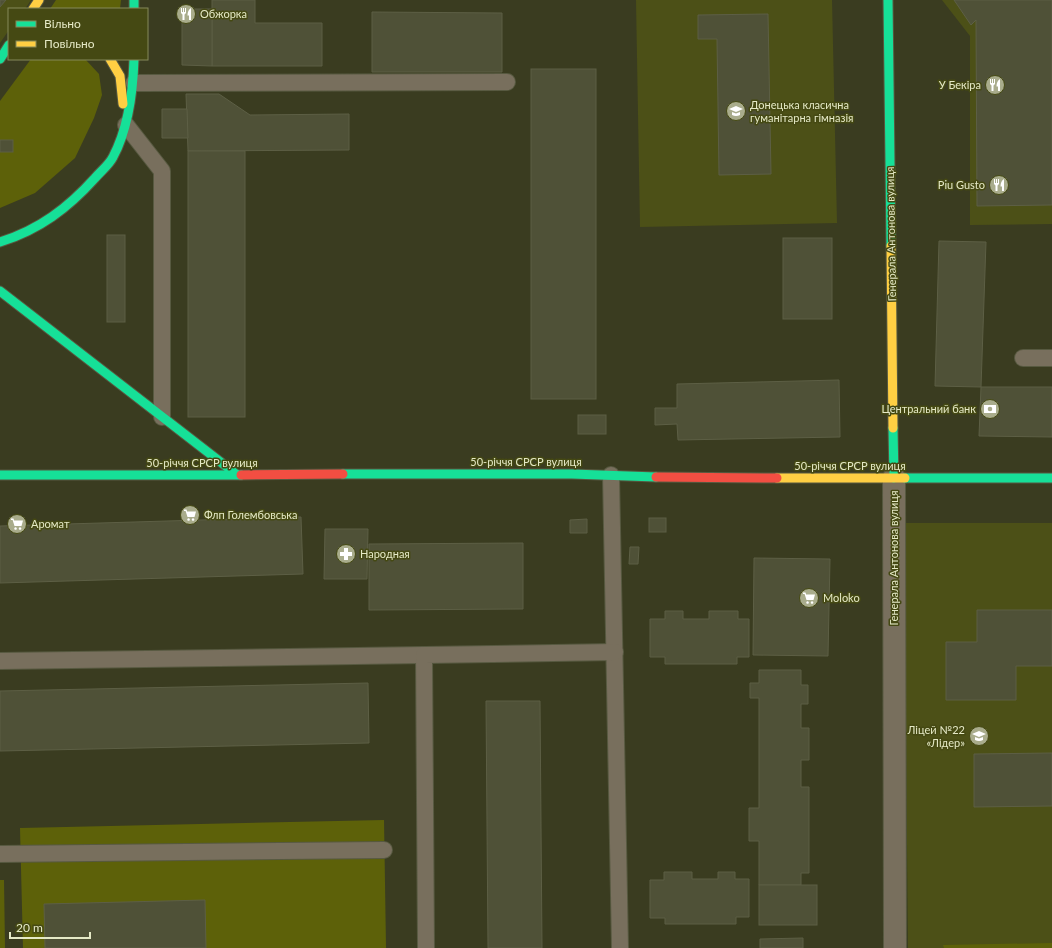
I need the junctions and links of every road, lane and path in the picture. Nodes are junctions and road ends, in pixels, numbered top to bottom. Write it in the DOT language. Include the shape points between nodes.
graph roads {
  1 [pos="888,0"];
  2 [pos="8,46"];
  3 [pos="0,58"];
  4 [pos="111,60"];
  5 [pos="134,60"];
  6 [pos="507,82"];
  7 [pos="134,83"];
  8 [pos="126,125"];
  9 [pos="0,242"];
  10 [pos="0,291"];
  11 [pos="1023,358"];
  12 [pos="1052,358"];
  13 [pos="162,417"];
  14 [pos="236,474"];
  15 [pos="0,475"];
  16 [pos="611,475"];
  17 [pos="894,478"];
  18 [pos="1052,478"];
  19 [pos="615,652"];
  20 [pos="424,656"];
  21 [pos="0,661"];
  22 [pos="384,850"];
  23 [pos="0,854"];
  24 [pos="426,948"];
  25 [pos="620,948"];
  26 [pos="895,948"];
  1 -- 17 [label="street, Генерала Антонова вулиця"];
  2 -- 3 [label="street"];
  4 -- 8 [label="street" via="120,76"];
  5 -- 7 [label="street"];
  6 -- 7 [label="lane"];
  7 -- 8 [label="street"];
  8 -- 9 [label="street" via="112,158 81,194 48,222"];
  8 -- 13 [label="lane" via="162,171"];
  10 -- 13 [label="street"];
  11 -- 12 [label="lane"];
  13 -- 14 [label="street"];
  14 -- 15 [label="street, 50-річчя СРСР вулиця"];
  14 -- 16 [label="street, 50-річчя СРСР вулиця"];
  16 -- 17 [label="street, 50-річчя СРСР вулиця" via="703,478"];
  16 -- 19 [label="lane"];
  17 -- 18 [label="street, 50-річчя СРСР вулиця"];
  17 -- 26 [label="street, Генерала Антонова вулиця"];
  19 -- 20 [label="lane"];
  19 -- 25 [label="lane"];
  20 -- 21 [label="lane"];
  20 -- 24 [label="lane"];
  22 -- 23 [label="lane"];
}
